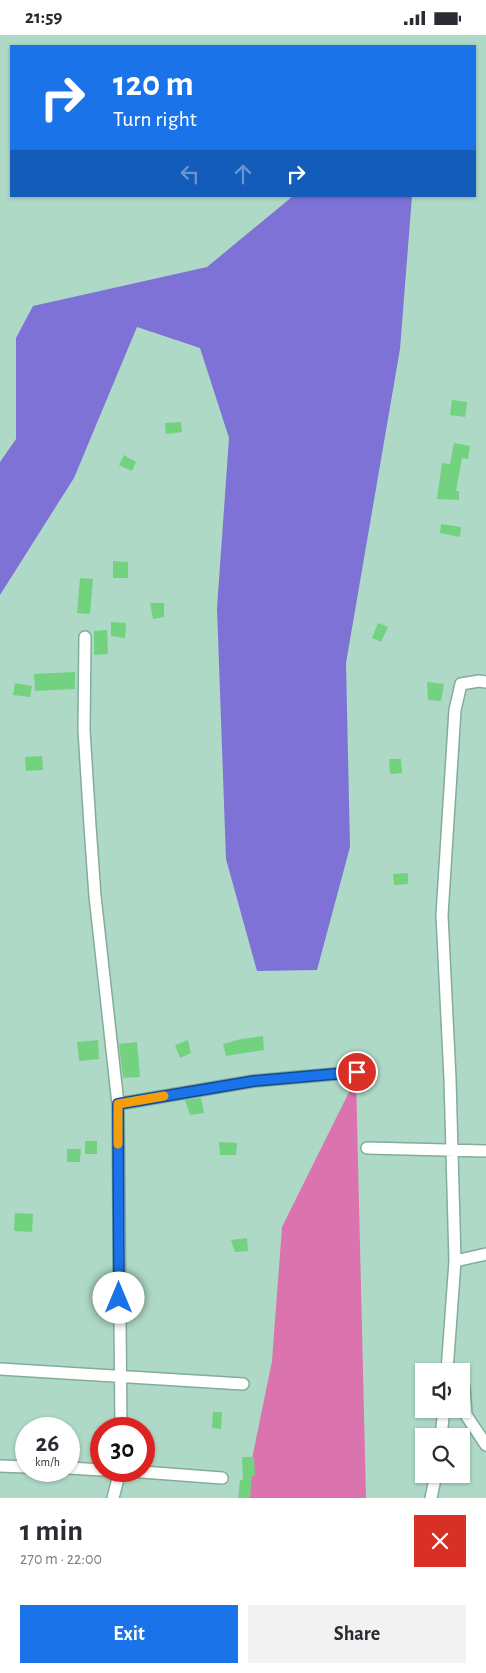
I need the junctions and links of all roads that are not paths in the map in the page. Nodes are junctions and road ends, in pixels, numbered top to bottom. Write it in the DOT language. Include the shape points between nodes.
graph roads {
  1 [pos="85,637"];
  2 [pos="486,682"];
  3 [pos="357,1072"];
  4 [pos="118,1104"];
  5 [pos="367,1148"];
  6 [pos="452,1151"];
  7 [pos="486,1151"];
  8 [pos="486,1254"];
  9 [pos="455,1261"];
  10 [pos="448,1363"];
  11 [pos="0,1369"];
  12 [pos="120,1377"];
  13 [pos="243,1384"];
  14 [pos="120,1417"];
  15 [pos="468,1418"];
  16 [pos="486,1445"];
  17 [pos="0,1466"];
  18 [pos="15,1467"];
  19 [pos="155,1473"];
  20 [pos="222,1478"];
  21 [pos="117,1482"];
  22 [pos="434,1483"];
  23 [pos="113,1498"];
  24 [pos="431,1498"];
  1 -- 4 [label="street" via="84,730 90,826"];
  2 -- 6 [label="street" via="461,685 455,720 442,915"];
  3 -- 4 [label="street" via="254,1081"];
  4 -- 12 [label="street"];
  5 -- 6 [label="street"];
  6 -- 7 [label="street"];
  6 -- 9 [label="street"];
  8 -- 9 [label="street"];
  9 -- 10 [label="street"];
  11 -- 12 [label="street"];
  12 -- 13 [label="street"];
  12 -- 14 [label="street"];
  15 -- 16 [label="street"];
  17 -- 18 [label="street"];
  19 -- 20 [label="street"];
  21 -- 23 [label="street"];
  22 -- 24 [label="street"];
}
